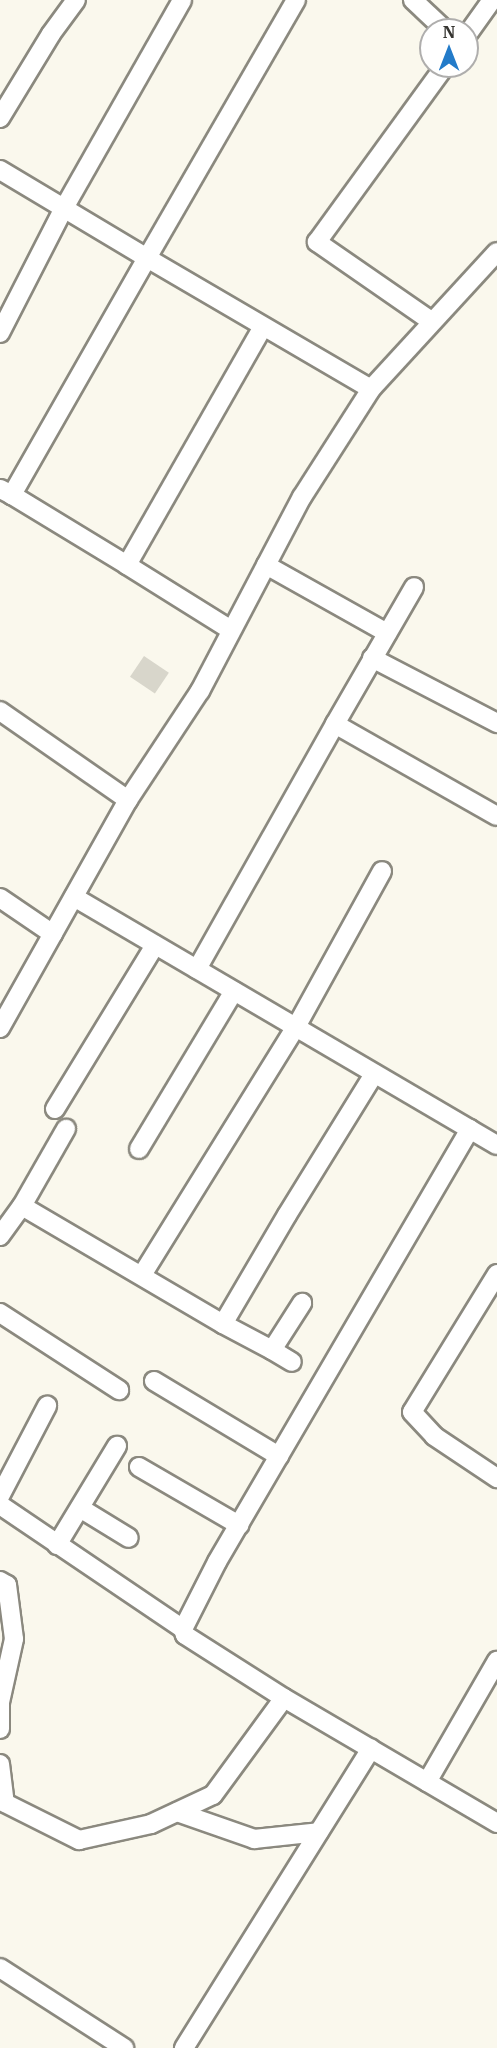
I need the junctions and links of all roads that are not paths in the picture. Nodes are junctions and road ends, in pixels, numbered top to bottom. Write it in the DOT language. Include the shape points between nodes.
graph roads {
  1 [pos="76,0"];
  2 [pos="182,0"];
  3 [pos="296,0"];
  4 [pos="413,0"];
  5 [pos="492,0"];
  6 [pos="432,18"];
  7 [pos="479,18"];
  8 [pos="436,78"];
  9 [pos="0,118"];
  10 [pos="0,170"];
  11 [pos="64,208"];
  12 [pos="497,252"];
  13 [pos="147,258"];
  14 [pos="431,321"];
  15 [pos="262,327"];
  16 [pos="0,333"];
  17 [pos="371,389"];
  18 [pos="6,492"];
  19 [pos="127,565"];
  20 [pos="266,565"];
  21 [pos="414,587"];
  22 [pos="231,630"];
  23 [pos="387,633"];
  24 [pos="372,658"];
  25 [pos="0,711"];
  26 [pos="497,723"];
  27 [pos="335,724"];
  28 [pos="128,800"];
  29 [pos="497,816"];
  30 [pos="382,872"];
  31 [pos="74,897"];
  32 [pos="0,898"];
  33 [pos="53,934"];
  34 [pos="155,945"];
  35 [pos="197,969"];
  36 [pos="234,992"];
  37 [pos="2,1020"];
  38 [pos="296,1028"];
  39 [pos="375,1074"];
  40 [pos="55,1109"];
  41 [pos="66,1130"];
  42 [pos="470,1130"];
  43 [pos="497,1145"];
  44 [pos="139,1149"];
  45 [pos="22,1206"];
  46 [pos="0,1236"];
  47 [pos="497,1274"];
  48 [pos="142,1275"];
  49 [pos="302,1303"];
  50 [pos="0,1313"];
  51 [pos="223,1324"];
  52 [pos="273,1350"];
  53 [pos="292,1362"];
  54 [pos="154,1381"];
  55 [pos="119,1390"];
  56 [pos="47,1406"];
  57 [pos="117,1446"];
  58 [pos="279,1455"];
  59 [pos="140,1467"];
  60 [pos="497,1478"];
  61 [pos="0,1496"];
  62 [pos="0,1505"];
  63 [pos="80,1508"];
  64 [pos="239,1526"];
  65 [pos="129,1539"];
  66 [pos="57,1545"];
  67 [pos="0,1581"];
  68 [pos="183,1629"];
  69 [pos="497,1662"];
  70 [pos="284,1698"];
  71 [pos="0,1729"];
  72 [pos="371,1749"];
  73 [pos="0,1764"];
  74 [pos="427,1782"];
  75 [pos="177,1812"];
  76 [pos="497,1823"];
  77 [pos="319,1832"];
  78 [pos="0,1968"];
  79 [pos="124,2048"];
  80 [pos="184,2048"];
  1 -- 9 [label="street"];
  2 -- 11 [label="street"];
  3 -- 13 [label="street"];
  4 -- 6 [label="street"];
  5 -- 7 [label="street"];
  8 -- 14 [label="street" via="317,242"];
  10 -- 11 [label="street"];
  11 -- 13 [label="street"];
  11 -- 16 [label="street"];
  12 -- 14 [label="street"];
  13 -- 15 [label="street"];
  13 -- 18 [label="street"];
  14 -- 17 [label="street"];
  15 -- 17 [label="street"];
  15 -- 19 [label="street"];
  17 -- 20 [label="street" via="302,497"];
  18 -- 19 [label="street"];
  19 -- 22 [label="street"];
  20 -- 22 [label="street"];
  20 -- 23 [label="street"];
  21 -- 23 [label="street"];
  22 -- 28 [label="street" via="200,692"];
  23 -- 24 [label="street"];
  24 -- 26 [label="street"];
  24 -- 27 [label="street"];
  25 -- 28 [label="street"];
  27 -- 29 [label="street"];
  27 -- 35 [label="street"];
  28 -- 31 [label="street"];
  30 -- 38 [label="street"];
  31 -- 33 [label="street"];
  31 -- 34 [label="street"];
  32 -- 33 [label="street"];
  33 -- 37 [label="street"];
  34 -- 35 [label="street"];
  34 -- 40 [label="street"];
  35 -- 36 [label="street"];
  36 -- 38 [label="street"];
  36 -- 44 [label="street"];
  38 -- 39 [label="street"];
  38 -- 48 [label="street"];
  39 -- 42 [label="street"];
  39 -- 51 [label="street"];
  41 -- 45 [label="street"];
  42 -- 43 [label="street"];
  42 -- 58 [label="street"];
  45 -- 46 [label="street"];
  45 -- 48 [label="street"];
  47 -- 60 [label="street" via="412,1412 434,1436"];
  48 -- 51 [label="street"];
  49 -- 52 [label="street"];
  50 -- 55 [label="street"];
  51 -- 52 [label="street"];
  52 -- 53 [label="street"];
  54 -- 58 [label="street"];
  56 -- 61 [label="street"];
  57 -- 63 [label="street"];
  58 -- 64 [label="street"];
  59 -- 64 [label="street"];
  62 -- 66 [label="street"];
  63 -- 65 [label="street"];
  63 -- 66 [label="street"];
  64 -- 68 [label="street"];
  66 -- 68 [label="street"];
  67 -- 71 [label="street" via="7,1586 14,1639 0,1702"];
  68 -- 70 [label="street" via="185,1635"];
  69 -- 74 [label="street"];
  70 -- 72 [label="street"];
  70 -- 75 [label="street" via="213,1795"];
  72 -- 74 [label="street"];
  72 -- 77 [label="street"];
  73 -- 75 [label="street" via="5,1803 79,1840 151,1824"];
  74 -- 76 [label="street"];
  75 -- 77 [label="street" via="254,1839"];
  77 -- 80 [label="street"];
  78 -- 79 [label="street"];
}
